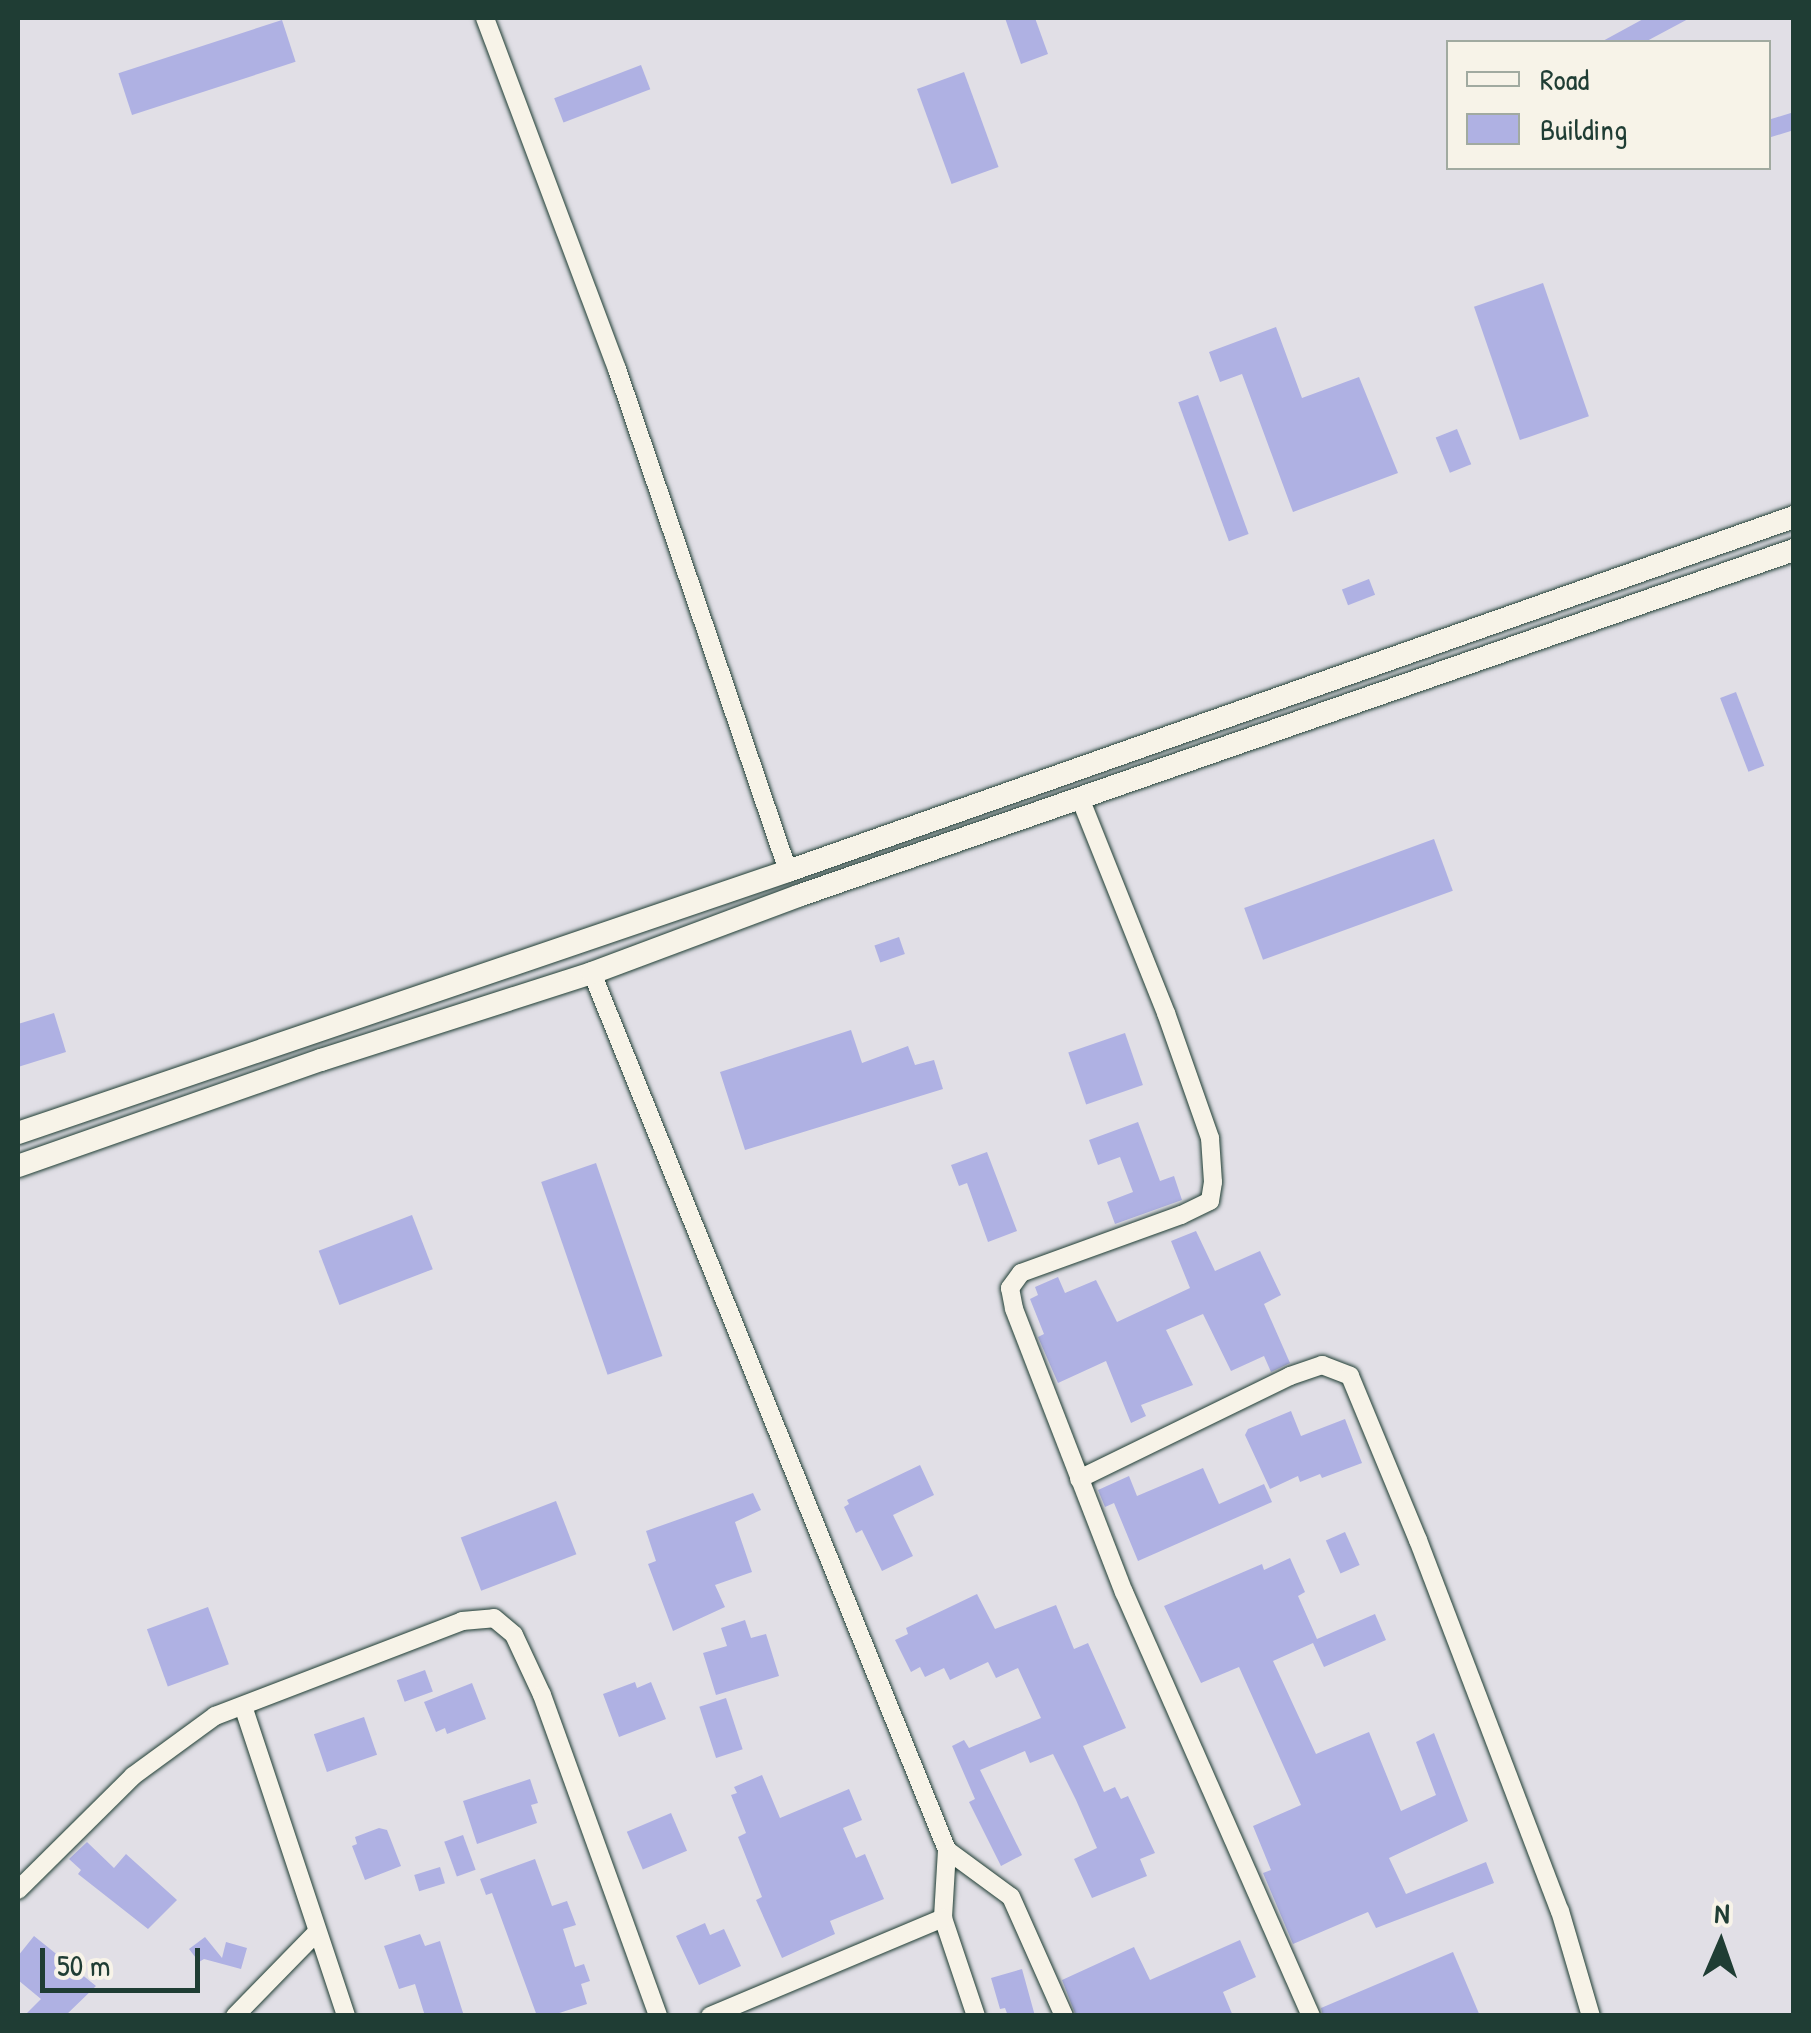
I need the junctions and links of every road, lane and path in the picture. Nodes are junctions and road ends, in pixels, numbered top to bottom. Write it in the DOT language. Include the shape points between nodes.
graph roads {
  1 [pos="485,18"];
  2 [pos="1794,517"];
  3 [pos="1794,550"];
  4 [pos="1080,798"];
  5 [pos="788,870"];
  6 [pos="592,972"];
  7 [pos="18,1133"];
  8 [pos="18,1166"];
  9 [pos="1080,1479"];
  10 [pos="244,1706"];
  11 [pos="947,1850"];
  12 [pos="18,1890"];
  13 [pos="943,1918"];
  14 [pos="316,1933"];
  15 [pos="234,2016"];
  16 [pos="346,2016"];
  17 [pos="658,2016"];
  18 [pos="710,2016"];
  19 [pos="976,2016"];
  20 [pos="1064,2016"];
  21 [pos="1310,2016"];
  22 [pos="1591,2016"];
  1 -- 5 [label="street" via="617,369"];
  2 -- 5 [label="street"];
  3 -- 4 [label="street"];
  4 -- 6 [label="street"];
  4 -- 9 [label="street" via="1210,1138 1213,1182 1210,1201 1021,1273 1010,1288"];
  5 -- 7 [label="street"];
  6 -- 8 [label="street"];
  6 -- 11 [label="street"];
  9 -- 21 [label="street"];
  9 -- 22 [label="street" via="1290,1376 1322,1365 1350,1376 1560,1911"];
  10 -- 12 [label="street" via="215,1716 133,1776"];
  10 -- 14 [label="street"];
  10 -- 17 [label="street" via="462,1621 494,1618 514,1635 542,1695"];
  11 -- 13 [label="street"];
  11 -- 20 [label="street" via="1011,1897"];
  13 -- 18 [label="street"];
  13 -- 19 [label="street"];
  14 -- 15 [label="street"];
  14 -- 16 [label="street"];
}
